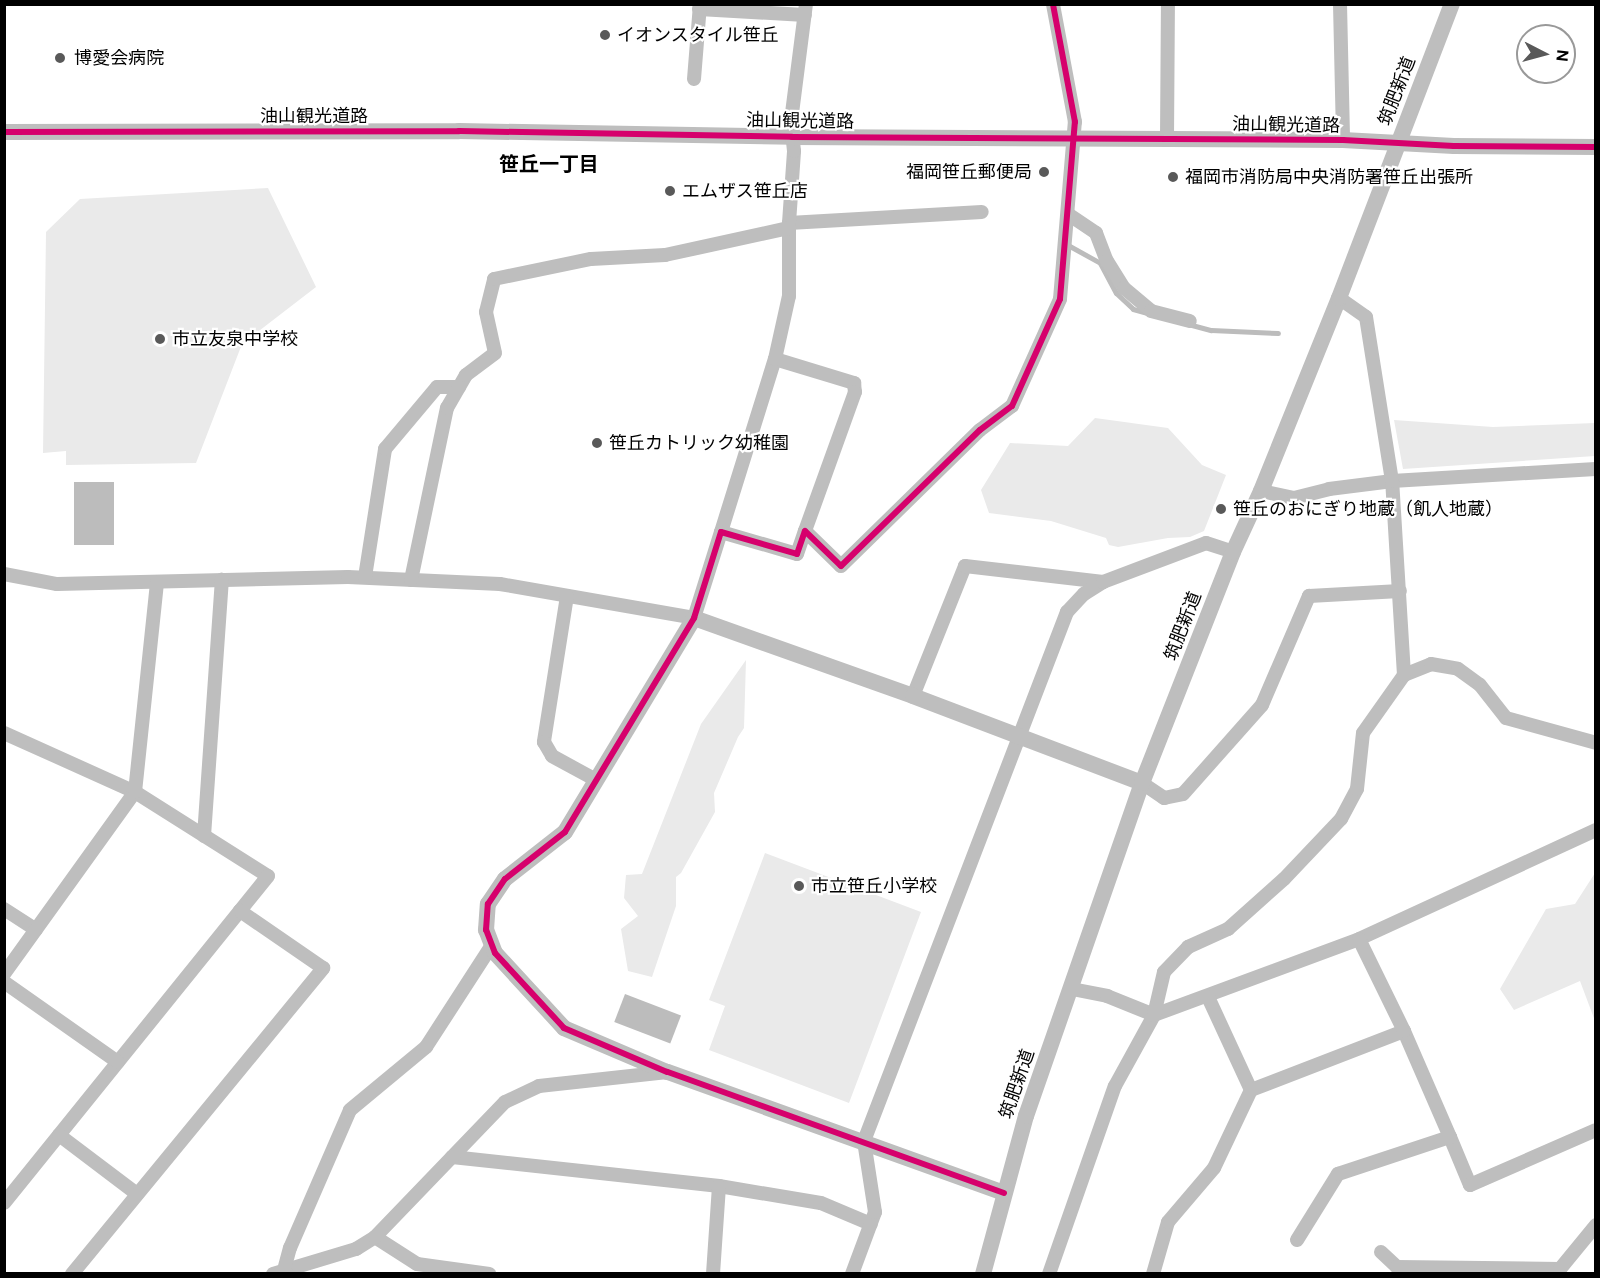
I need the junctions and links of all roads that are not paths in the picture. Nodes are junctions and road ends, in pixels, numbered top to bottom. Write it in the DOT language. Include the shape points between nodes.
graph roads {
  1 [pos="1053,4"];
  2 [pos="1168,4"];
  3 [pos="1340,4"];
  4 [pos="1452,4"];
  5 [pos="700,7"];
  6 [pos="806,10"];
  7 [pos="694,79"];
  8 [pos="4,132"];
  9 [pos="792,137"];
  10 [pos="1074,138"];
  11 [pos="1167,138"];
  12 [pos="1343,140"];
  13 [pos="1398,143"];
  14 [pos="1596,147"];
  15 [pos="982,212"];
  16 [pos="1068,214"];
  17 [pos="789,226"];
  18 [pos="1339,298"];
  19 [pos="1190,321"];
  20 [pos="775,359"];
  21 [pos="459,387"];
  22 [pos="1596,469"];
  23 [pos="1392,481"];
  24 [pos="1261,491"];
  25 [pos="805,531"];
  26 [pos="721,532"];
  27 [pos="1233,552"];
  28 [pos="4,574"];
  29 [pos="365,578"];
  30 [pos="222,580"];
  31 [pos="411,580"];
  32 [pos="157,582"];
  33 [pos="1103,582"];
  34 [pos="1400,591"];
  35 [pos="567,596"];
  36 [pos="694,618"];
  37 [pos="1404,675"];
  38 [pos="913,696"];
  39 [pos="4,733"];
  40 [pos="1019,736"];
  41 [pos="1596,744"];
  42 [pos="596,780"];
  43 [pos="1142,783"];
  44 [pos="135,792"];
  45 [pos="1596,830"];
  46 [pos="204,836"];
  47 [pos="4,909"];
  48 [pos="240,911"];
  49 [pos="36,930"];
  50 [pos="1359,939"];
  51 [pos="492,945"];
  52 [pos="4,974"];
  53 [pos="4,982"];
  54 [pos="1072,988"];
  55 [pos="1208,997"];
  56 [pos="1154,1015"];
  57 [pos="1404,1030"];
  58 [pos="118,1062"];
  59 [pos="666,1072"];
  60 [pos="1251,1090"];
  61 [pos="1596,1130"];
  62 [pos="59,1136"];
  63 [pos="1450,1137"];
  64 [pos="864,1141"];
  65 [pos="452,1157"];
  66 [pos="719,1186"];
  67 [pos="1004,1193"];
  68 [pos="137,1194"];
  69 [pos="4,1203"];
  70 [pos="871,1224"];
  71 [pos="1596,1225"];
  72 [pos="375,1237"];
  73 [pos="1297,1240"];
  74 [pos="1381,1252"];
  75 [pos="281,1272"];
  76 [pos="72,1274"];
  77 [pos="489,1274"];
  78 [pos="713,1274"];
  79 [pos="852,1274"];
  80 [pos="983,1274"];
  81 [pos="1049,1274"];
  82 [pos="1153,1274"];
  1 -- 10 [label="street" via="1075,122"];
  2 -- 11 [label="street"];
  3 -- 12 [label="street"];
  4 -- 13 [label="street, 筑肥新道"];
  5 -- 6 [label="street"];
  5 -- 7 [label="street"];
  6 -- 9 [label="street"];
  8 -- 9 [label="street, 油山観光道路" via="459,131"];
  9 -- 10 [label="street, 油山観光道路"];
  9 -- 17 [label="street"];
  10 -- 11 [label="street, 油山観光道路"];
  10 -- 16 [label="street"];
  11 -- 12 [label="street, 油山観光道路"];
  12 -- 13 [label="street, 油山観光道路"];
  13 -- 14 [label="street, 油山観光道路"];
  13 -- 18 [label="street, 筑肥新道"];
  15 -- 17 [label="street"];
  16 -- 19 [label="street" via="1096,233 1124,288 1151,310"];
  16 -- 25 [label="street" via="1060,299 1012,406 980,430 842,566"];
  17 -- 20 [label="street" via="789,296"];
  17 -- 21 [label="street" via="664,255 591,259 494,279 486,312 495,353 466,375"];
  18 -- 23 [label="street" via="1366,317"];
  18 -- 24 [label="street, 筑肥新道"];
  20 -- 25 [label="street" via="854,383 855,392"];
  20 -- 26 [label="street"];
  21 -- 29 [label="street" via="437,387 385,449"];
  21 -- 31 [label="street" via="447,408"];
  22 -- 23 [label="street"];
  23 -- 24 [label="street" via="1294,498"];
  23 -- 34 [label="street"];
  24 -- 27 [label="street, 筑肥新道"];
  25 -- 26 [label="street" via="797,554"];
  26 -- 36 [label="street"];
  27 -- 33 [label="street" via="1206,543"];
  27 -- 43 [label="street, 筑肥新道"];
  28 -- 32 [label="street" via="57,584"];
  29 -- 30 [label="street"];
  29 -- 31 [label="street"];
  30 -- 32 [label="street"];
  30 -- 46 [label="street"];
  31 -- 35 [label="street" via="500,584"];
  32 -- 44 [label="street"];
  33 -- 38 [label="street" via="965,566"];
  33 -- 40 [label="street" via="1066,612"];
  34 -- 37 [label="street"];
  34 -- 43 [label="street" via="1309,596 1263,705 1183,794 1164,798"];
  35 -- 36 [label="street"];
  35 -- 42 [label="street" via="544,742 552,756"];
  36 -- 38 [label="street"];
  36 -- 42 [label="street"];
  37 -- 41 [label="street" via="1431,664 1458,669 1480,686 1506,718"];
  37 -- 56 [label="street" via="1363,733 1357,789 1341,819 1284,879 1228,928 1188,947 1164,972"];
  38 -- 40 [label="street"];
  39 -- 44 [label="street"];
  40 -- 43 [label="street"];
  40 -- 64 [label="street"];
  42 -- 51 [label="street" via="565,832 505,879 488,904 486,930"];
  43 -- 54 [label="street, 筑肥新道"];
  44 -- 46 [label="street"];
  44 -- 49 [label="street"];
  45 -- 50 [label="street"];
  46 -- 48 [label="street" via="268,876"];
  47 -- 49 [label="street"];
  48 -- 58 [label="street"];
  48 -- 68 [label="street" via="323,968"];
  49 -- 52 [label="street"];
  50 -- 55 [label="street"];
  50 -- 57 [label="street"];
  51 -- 59 [label="street" via="564,1028"];
  51 -- 75 [label="street" via="426,1047 350,1110"];
  53 -- 58 [label="street"];
  54 -- 56 [label="street" via="1107,996"];
  54 -- 67 [label="street, 筑肥新道" via="1026,1116"];
  55 -- 56 [label="street"];
  55 -- 60 [label="street"];
  56 -- 81 [label="street" via="1115,1086"];
  57 -- 60 [label="street"];
  57 -- 63 [label="street"];
  58 -- 62 [label="street"];
  59 -- 64 [label="street"];
  59 -- 65 [label="street" via="539,1086 505,1102"];
  60 -- 82 [label="street" via="1214,1168 1168,1222"];
  61 -- 63 [label="street" via="1470,1185"];
  62 -- 68 [label="street"];
  62 -- 69 [label="street"];
  63 -- 73 [label="street" via="1338,1174"];
  64 -- 67 [label="street"];
  64 -- 70 [label="street" via="875,1212"];
  65 -- 66 [label="street"];
  65 -- 72 [label="street"];
  66 -- 70 [label="street" via="821,1203"];
  66 -- 78 [label="street"];
  67 -- 80 [label="street, 筑肥新道"];
  68 -- 76 [label="street"];
  70 -- 79 [label="street"];
  71 -- 74 [label="street" via="1560,1269 1397,1267"];
  72 -- 75 [label="street" via="356,1249"];
  72 -- 77 [label="street" via="417,1264"];
}
